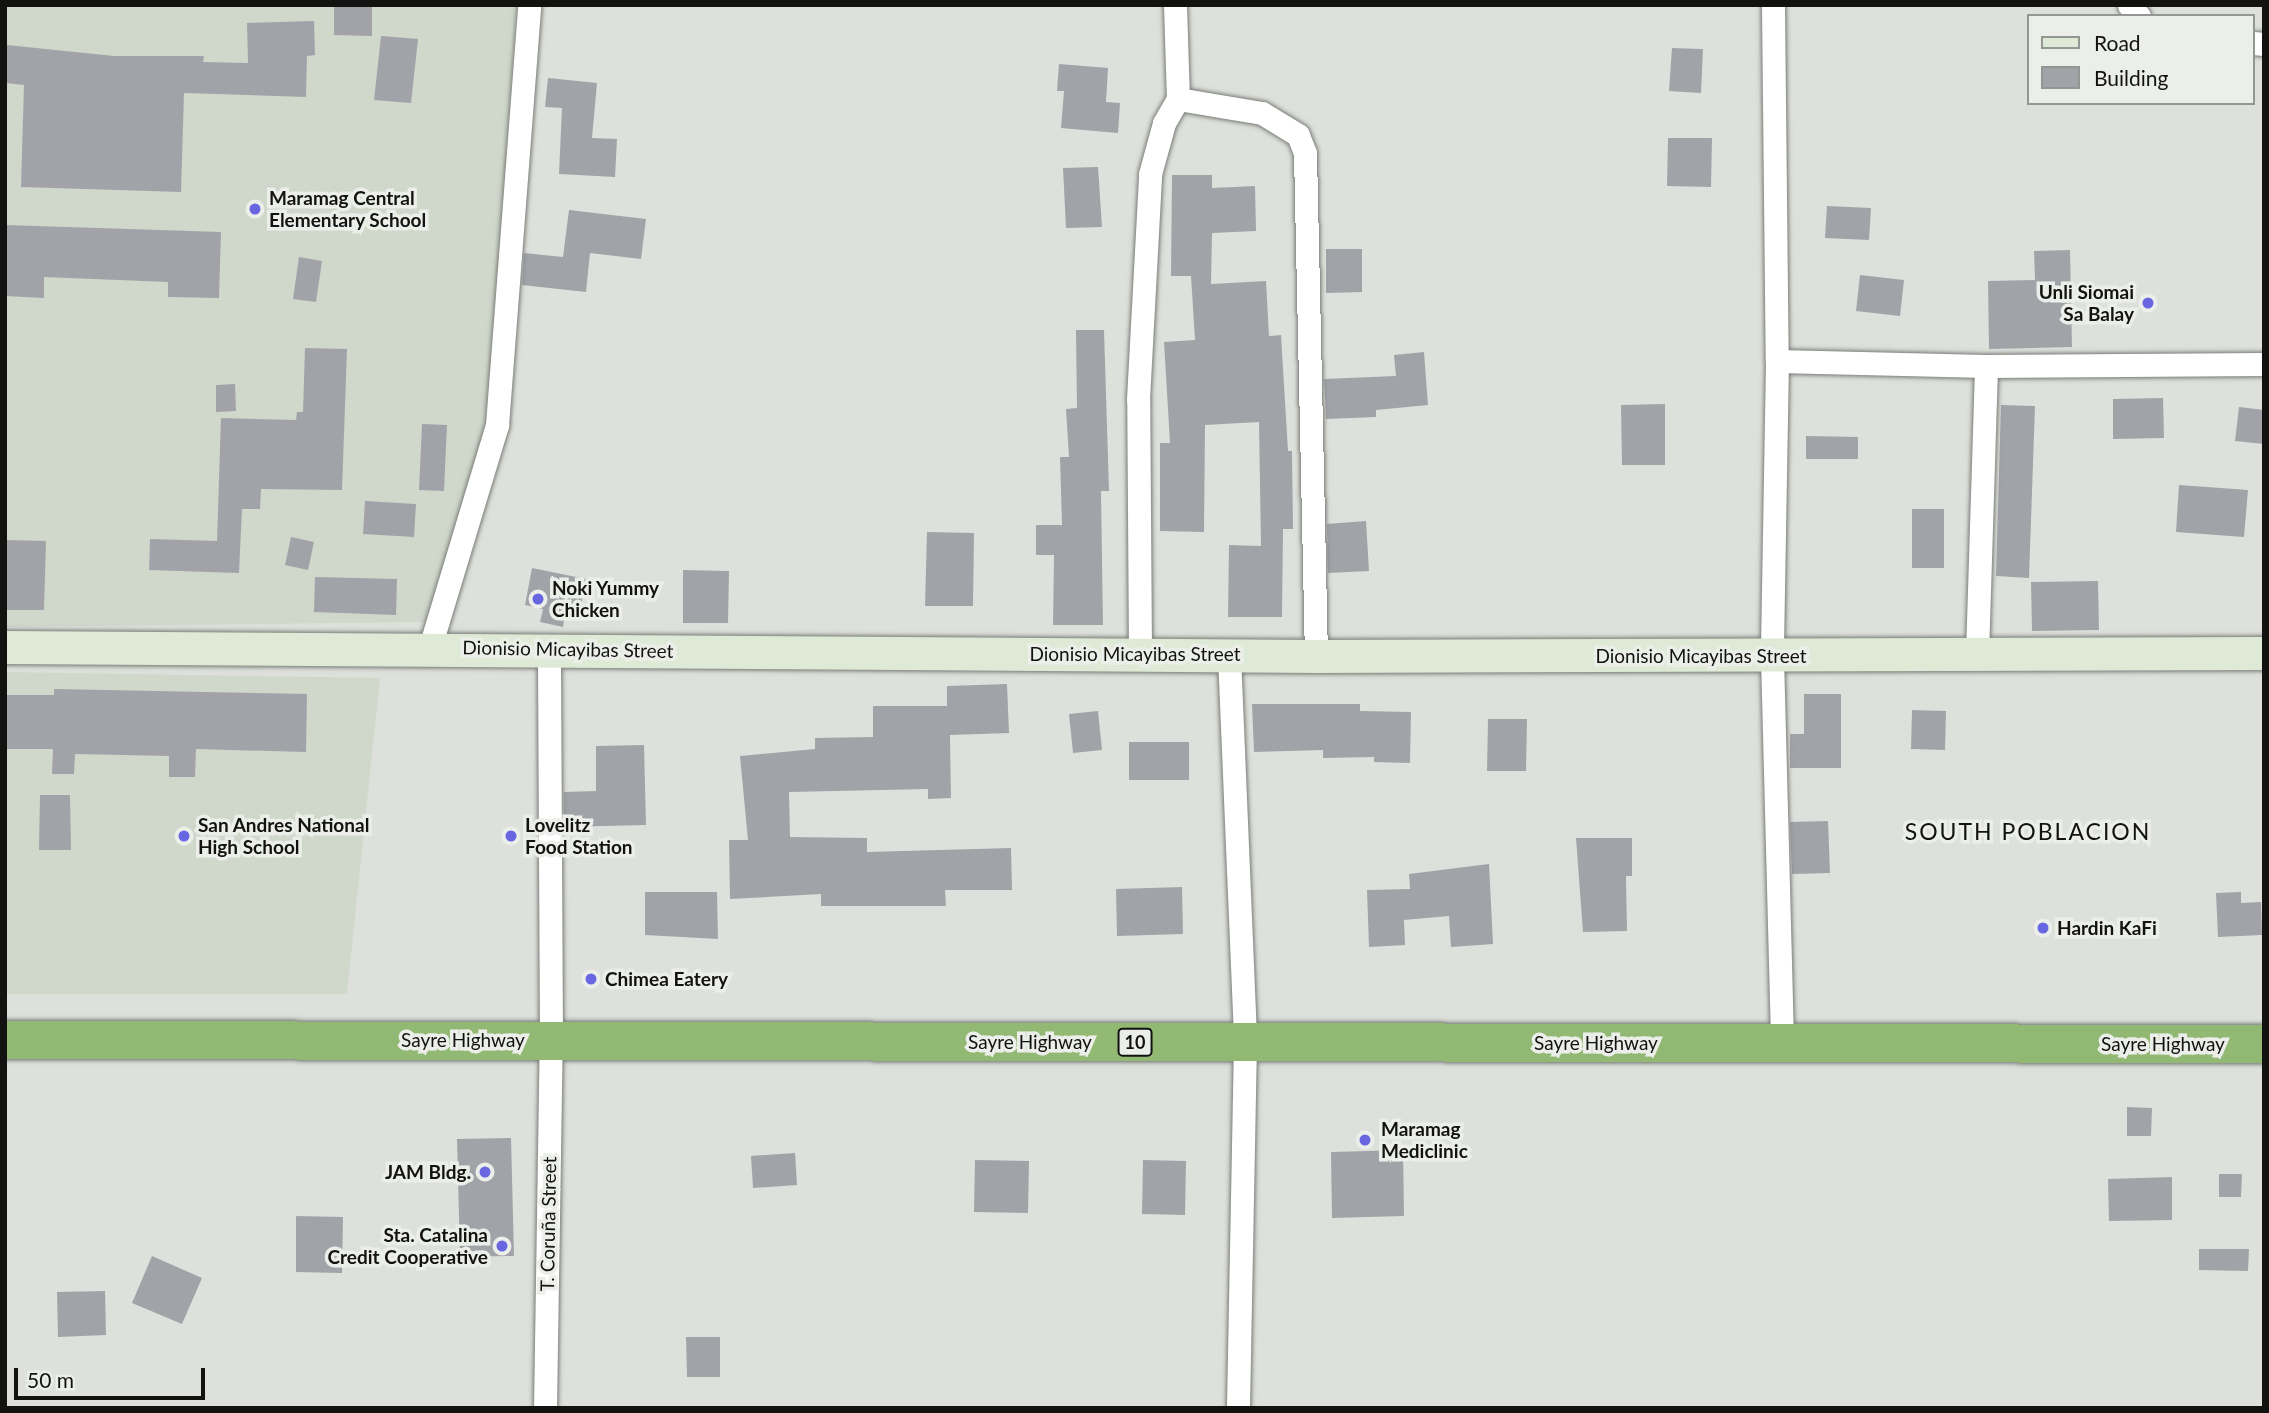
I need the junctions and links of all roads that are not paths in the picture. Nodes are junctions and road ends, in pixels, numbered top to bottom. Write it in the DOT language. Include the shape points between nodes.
graph roads {
  1 [pos="529,5"];
  2 [pos="1175,5"];
  3 [pos="1773,5"];
  4 [pos="1178,99"];
  5 [pos="1777,361"];
  6 [pos="2264,364"];
  7 [pos="1986,366"];
  8 [pos="5,647"];
  9 [pos="430,647"];
  10 [pos="549,650"];
  11 [pos="2264,653"];
  12 [pos="1140,654"];
  13 [pos="1229,654"];
  14 [pos="1977,654"];
  15 [pos="1316,656"];
  16 [pos="1772,657"];
  17 [pos="5,1040"];
  18 [pos="551,1040"];
  19 [pos="1245,1042"];
  20 [pos="1782,1044"];
  21 [pos="2264,1044"];
  22 [pos="545,1408"];
  23 [pos="1238,1408"];
  1 -- 9 [label="street" via="497,425"];
  2 -- 4 [label="street"];
  3 -- 5 [label="street"];
  4 -- 12 [label="street" via="1164,123 1150,174 1136,475"];
  4 -- 15 [label="street" via="1262,113 1298,135 1305,153"];
  5 -- 7 [label="street"];
  5 -- 16 [label="street"];
  6 -- 7 [label="street"];
  7 -- 14 [label="street"];
  8 -- 9 [label="street, Dionisio Micayibas Street"];
  9 -- 10 [label="street, Dionisio Micayibas Street"];
  10 -- 12 [label="street, Dionisio Micayibas Street"];
  10 -- 18 [label="street, T. Coruña Street"];
  11 -- 14 [label="street, Dionisio Micayibas Street"];
  12 -- 13 [label="street, Dionisio Micayibas Street"];
  13 -- 15 [label="street, Dionisio Micayibas Street"];
  13 -- 19 [label="street"];
  14 -- 16 [label="street, Dionisio Micayibas Street"];
  15 -- 16 [label="street, Dionisio Micayibas Street"];
  16 -- 20 [label="street"];
  17 -- 18 [label="highway, Sayre Highway / 10"];
  18 -- 19 [label="highway, Sayre Highway / 10"];
  18 -- 22 [label="street, T. Coruña Street"];
  19 -- 20 [label="highway, Sayre Highway / 10"];
  19 -- 23 [label="street"];
  20 -- 21 [label="highway, Sayre Highway / 10"];
}
